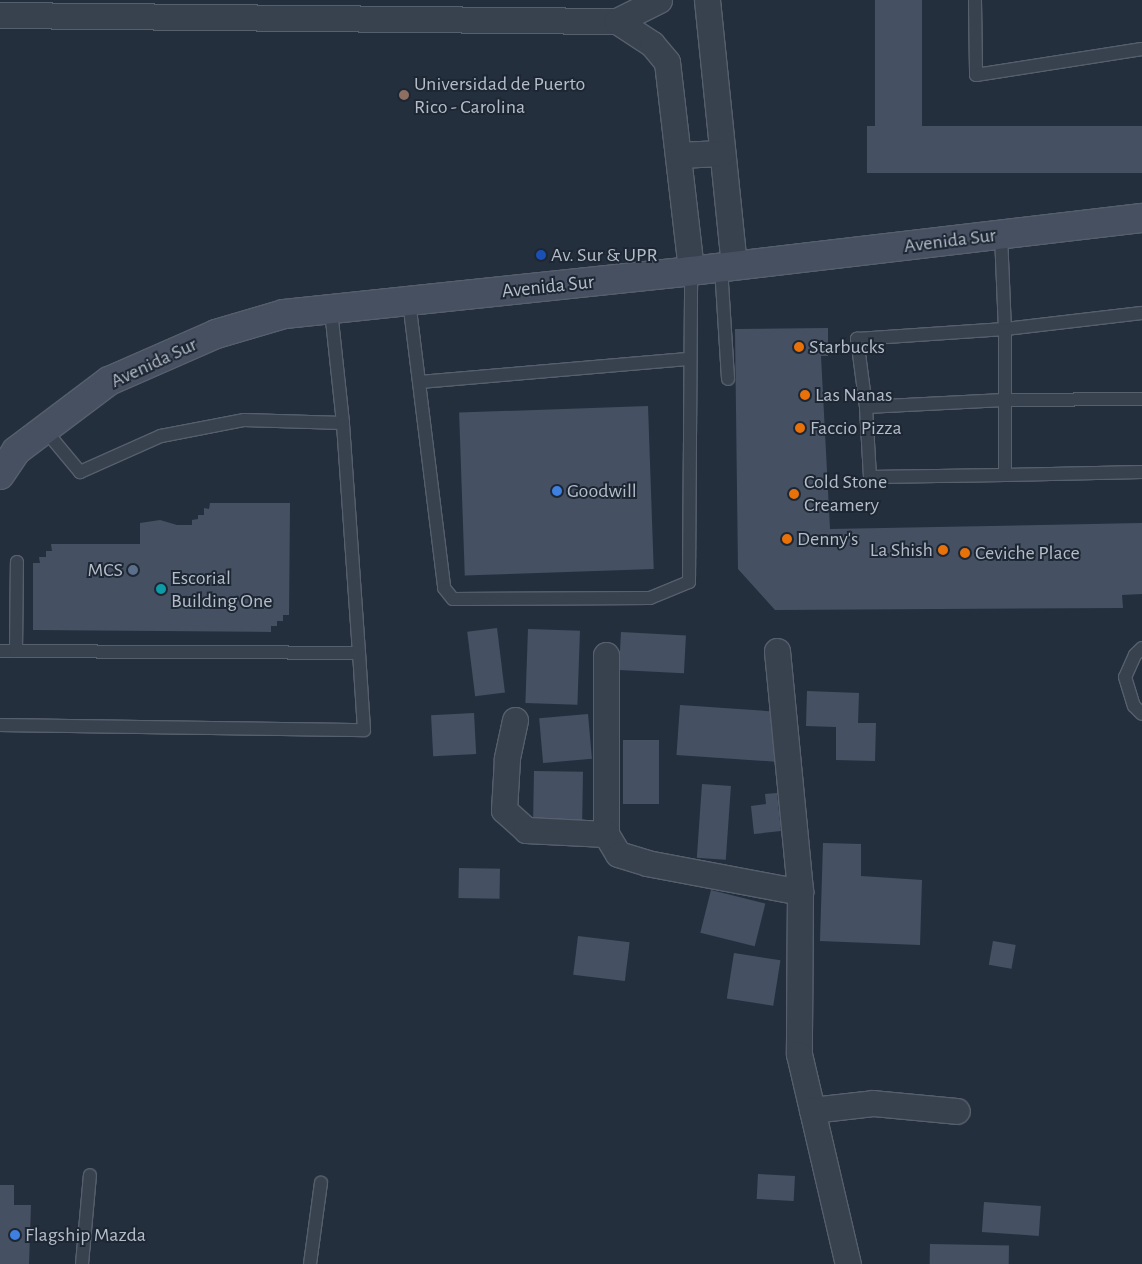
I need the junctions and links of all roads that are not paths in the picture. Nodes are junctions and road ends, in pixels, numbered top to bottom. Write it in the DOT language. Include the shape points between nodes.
graph roads {
  1 [pos="659,0"];
  2 [pos="707,0"];
  3 [pos="976,0"];
  4 [pos="0,15"];
  5 [pos="617,21"];
  6 [pos="1142,49"];
  7 [pos="722,153"];
  8 [pos="678,155"];
  9 [pos="1142,218"];
  10 [pos="1001,235"];
  11 [pos="727,266"];
  12 [pos="690,271"];
  13 [pos="409,301"];
  14 [pos="331,310"];
  15 [pos="1142,313"];
  16 [pos="1004,329"];
  17 [pos="690,359"];
  18 [pos="728,379"];
  19 [pos="420,382"];
  20 [pos="1142,399"];
  21 [pos="1004,400"];
  22 [pos="866,407"];
  23 [pos="343,423"];
  24 [pos="45,430"];
  25 [pos="1142,472"];
  26 [pos="0,475"];
  27 [pos="1004,475"];
  28 [pos="17,562"];
  29 [pos="1142,648"];
  30 [pos="0,651"];
  31 [pos="16,651"];
  32 [pos="777,651"];
  33 [pos="359,653"];
  34 [pos="606,655"];
  35 [pos="1142,714"];
  36 [pos="515,720"];
  37 [pos="0,725"];
  38 [pos="606,834"];
  39 [pos="800,892"];
  40 [pos="812,1110"];
  41 [pos="957,1111"];
  42 [pos="90,1176"];
  43 [pos="321,1183"];
  44 [pos="82,1264"];
  45 [pos="310,1264"];
  46 [pos="848,1264"];
  1 -- 5 [label="street"];
  2 -- 7 [label="street"];
  3 -- 6 [label="lane" via="976,75"];
  4 -- 5 [label="street"];
  5 -- 8 [label="street" via="652,44 667,62"];
  7 -- 8 [label="street"];
  7 -- 11 [label="street"];
  8 -- 12 [label="street"];
  9 -- 10 [label="street, Avenida Sur"];
  10 -- 11 [label="street, Avenida Sur"];
  10 -- 16 [label="lane"];
  11 -- 12 [label="street, Avenida Sur"];
  11 -- 18 [label="lane"];
  12 -- 13 [label="street, Avenida Sur"];
  12 -- 17 [label="lane"];
  13 -- 14 [label="street, Avenida Sur"];
  13 -- 19 [label="lane"];
  14 -- 23 [label="lane"];
  14 -- 24 [label="street, Avenida Sur" via="284,314 216,334 109,381"];
  15 -- 16 [label="lane"];
  16 -- 21 [label="lane"];
  16 -- 22 [label="lane" via="857,339"];
  17 -- 19 [label="lane"];
  17 -- 19 [label="lane" via="689,582 650,598 453,599 444,588"];
  20 -- 21 [label="lane"];
  21 -- 22 [label="lane"];
  21 -- 27 [label="lane"];
  22 -- 27 [label="lane" via="870,477"];
  23 -- 24 [label="lane" via="244,420 161,436 80,472"];
  23 -- 33 [label="lane"];
  24 -- 26 [label="street, Avenida Sur" via="16,451"];
  25 -- 27 [label="lane"];
  28 -- 31 [label="lane"];
  29 -- 35 [label="lane" via="1125,677 1134,706"];
  30 -- 31 [label="lane"];
  31 -- 33 [label="lane"];
  32 -- 39 [label="street"];
  33 -- 37 [label="lane" via="364,730"];
  34 -- 38 [label="street"];
  36 -- 38 [label="street" via="507,760 504,810 526,830"];
  38 -- 39 [label="street" via="618,854 647,863"];
  39 -- 40 [label="street" via="799,1054"];
  40 -- 41 [label="street" via="873,1103"];
  40 -- 46 [label="street"];
  42 -- 44 [label="lane"];
  43 -- 45 [label="lane"];
}
